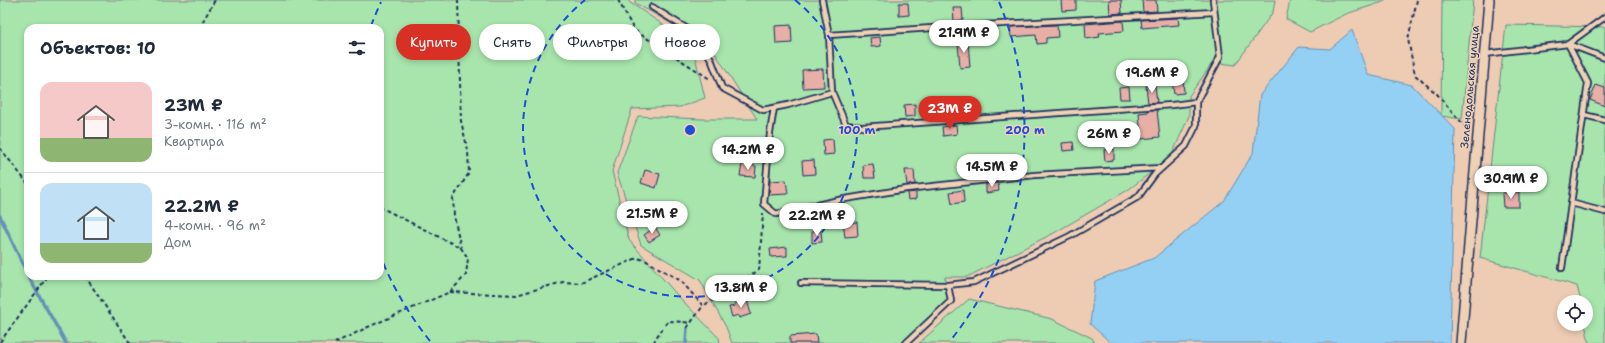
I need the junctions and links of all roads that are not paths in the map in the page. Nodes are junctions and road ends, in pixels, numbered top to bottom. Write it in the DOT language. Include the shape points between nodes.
graph roads {
  1 [pos="822,0"];
  2 [pos="1213,0"];
  3 [pos="1489,0"];
  4 [pos="652,8"];
  5 [pos="1214,12"];
  6 [pos="1605,17"];
  7 [pos="828,35"];
  8 [pos="1568,44"];
  9 [pos="1485,54"];
  10 [pos="1605,58"];
  11 [pos="832,92"];
  12 [pos="1196,102"];
  13 [pos="774,108"];
  14 [pos="1584,115"];
  15 [pos="1605,120"];
  16 [pos="1161,168"];
  17 [pos="1571,203"];
  18 [pos="1605,212"];
  19 [pos="1562,268"];
  20 [pos="802,283"];
  21 [pos="948,285"];
  22 [pos="906,343"];
  23 [pos="1461,343"];
  1 -- 7 [label="lane"];
  2 -- 5 [label="lane"];
  3 -- 9 [label="street, Зеленодольская улица"];
  4 -- 13 [label="lane" via="697,35 711,59 722,88 763,110"];
  5 -- 7 [label="lane"];
  5 -- 12 [label="lane" via="1220,57"];
  6 -- 8 [label="lane"];
  7 -- 11 [label="lane"];
  8 -- 9 [label="lane"];
  8 -- 10 [label="lane"];
  8 -- 14 [label="lane" via="1588,83"];
  9 -- 23 [label="street, Зеленодольская улица"];
  11 -- 12 [label="lane" via="846,125 862,127 1172,106"];
  11 -- 13 [label="lane"];
  12 -- 16 [label="lane" via="1196,126 1186,146"];
  13 -- 16 [label="lane" via="764,204 776,214 906,189 1035,175"];
  14 -- 15 [label="lane"];
  14 -- 17 [label="lane"];
  16 -- 21 [label="lane" via="1138,197 1070,236 974,282"];
  17 -- 18 [label="lane"];
  17 -- 19 [label="lane"];
  20 -- 21 [label="lane"];
  21 -- 22 [label="lane" via="951,301"];
}
